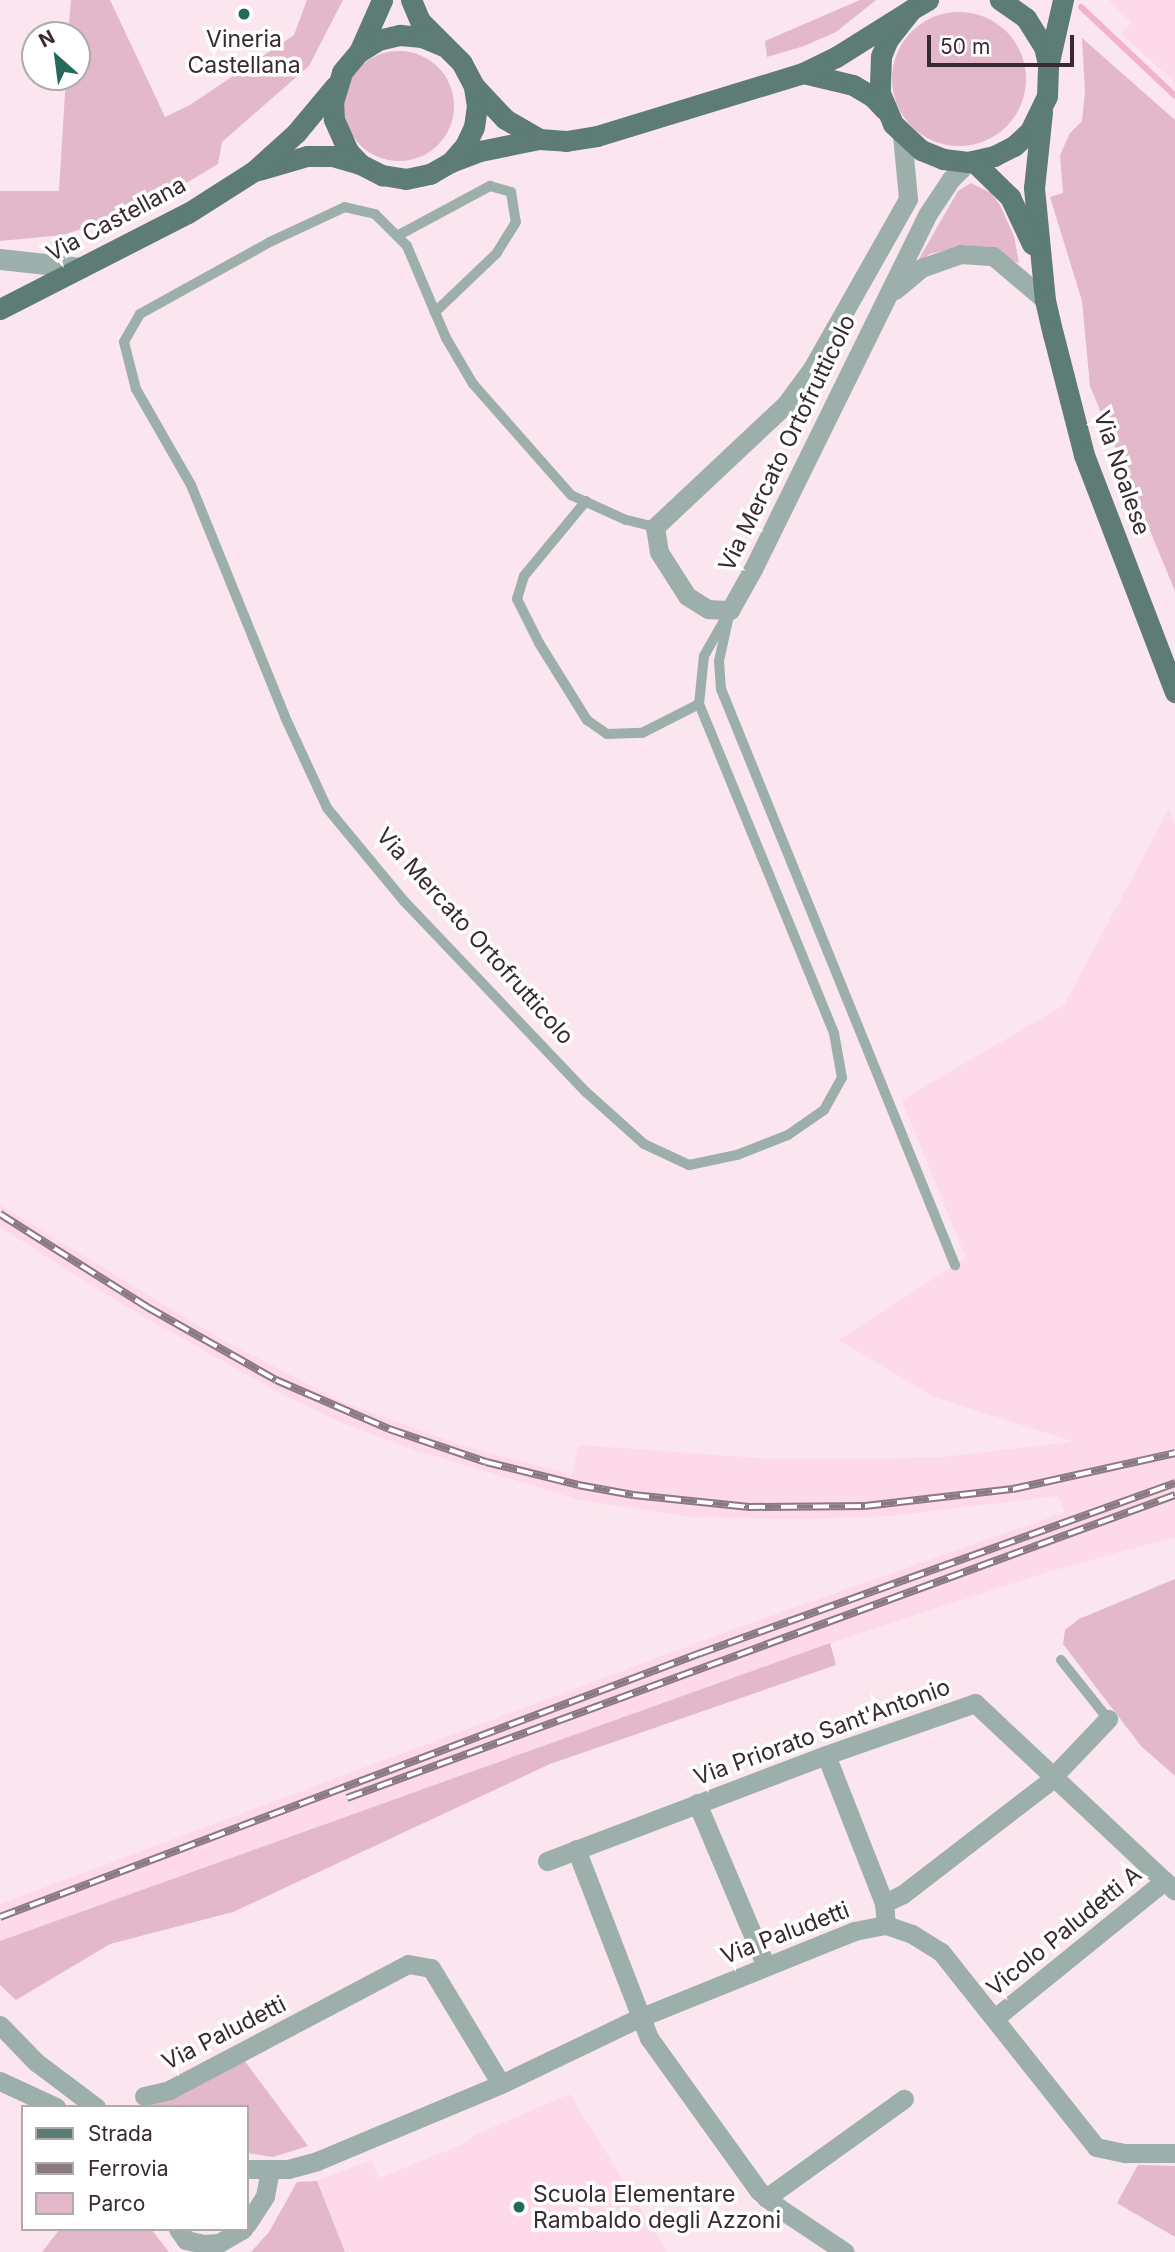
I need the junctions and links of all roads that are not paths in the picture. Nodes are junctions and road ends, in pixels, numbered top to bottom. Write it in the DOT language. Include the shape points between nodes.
graph roads {
  1 [pos="382,0"];
  2 [pos="411,0"];
  3 [pos="1000,0"];
  4 [pos="1063,0"];
  5 [pos="920,5"];
  6 [pos="443,46"];
  7 [pos="359,51"];
  8 [pos="1048,64"];
  9 [pos="803,73"];
  10 [pos="337,85"];
  11 [pos="474,86"];
  12 [pos="886,111"];
  13 [pos="1042,112"];
  14 [pos="902,135"];
  15 [pos="539,139"];
  16 [pos="451,162"];
  17 [pos="970,162"];
  18 [pos="360,164"];
  19 [pos="254,171"];
  20 [pos="397,236"];
  21 [pos="0,259"];
  22 [pos="1041,265"];
  23 [pos="81,268"];
  24 [pos="887,298"];
  25 [pos="1045,300"];
  26 [pos="0,309"];
  27 [pos="435,312"];
  28 [pos="586,501"];
  29 [pos="655,527"];
  30 [pos="730,610"];
  31 [pos="1175,692"];
  32 [pos="699,704"];
  33 [pos="955,1265"];
  34 [pos="1061,1660"];
  35 [pos="1108,1719"];
  36 [pos="826,1755"];
  37 [pos="1054,1778"];
  38 [pos="697,1803"];
  39 [pos="576,1849"];
  40 [pos="547,1861"];
  41 [pos="1170,1886"];
  42 [pos="884,1903"];
  43 [pos="886,1925"];
  44 [pos="766,1966"];
  45 [pos="639,2018"];
  46 [pos="995,2018"];
  47 [pos="0,2025"];
  48 [pos="0,2081"];
  49 [pos="500,2084"];
  50 [pos="144,2096"];
  51 [pos="904,2099"];
  52 [pos="52,2105"];
  53 [pos="93,2105"];
  54 [pos="1175,2153"];
  55 [pos="248,2168"];
  56 [pos="270,2171"];
  57 [pos="766,2199"];
  58 [pos="248,2222"];
  59 [pos="179,2231"];
  60 [pos="240,2231"];
  61 [pos="845,2252"];
  1 -- 7 [label="main road, Via Castellana"];
  2 -- 6 [label="main road" via="420,21"];
  3 -- 8 [label="main road, Via Noalese" via="1026,18"];
  4 -- 8 [label="main road, Via Noalese"];
  5 -- 9 [label="main road, Via Castellana"];
  5 -- 12 [label="main road" via="898,23 881,56 879,75"];
  6 -- 7 [label="main road" via="422,37 400,35"];
  6 -- 11 [label="main road" via="462,63"];
  7 -- 10 [label="main road, Via Castellana"];
  8 -- 13 [label="main road, Via Noalese"];
  9 -- 12 [label="main road" via="853,85"];
  9 -- 15 [label="main road, Via Castellana" via="597,136"];
  10 -- 18 [label="main road" via="333,102 339,136"];
  10 -- 19 [label="main road, Via Castellana" via="296,133"];
  11 -- 15 [label="main road" via="505,119"];
  11 -- 16 [label="main road" via="474,127"];
  12 -- 14 [label="main road"];
  13 -- 17 [label="main road, Via Noalese" via="1014,146"];
  13 -- 22 [label="main road, Via Noalese" via="1034,188"];
  14 -- 17 [label="main road" via="943,159"];
  14 -- 29 [label="street, Via Mercato Ortofrutticolo" via="908,200 813,367 786,404"];
  15 -- 16 [label="main road, Via Castellana"];
  16 -- 18 [label="main road, Via Castellana" via="430,174 406,179 382,175"];
  17 -- 22 [label="main road, Via Noalese" via="1010,197"];
  17 -- 24 [label="street, Via Mercato Ortofrutticolo" via="951,179 927,215"];
  18 -- 19 [label="main road, Via Castellana" via="332,156 307,156"];
  19 -- 23 [label="main road, Via Castellana" via="188,213"];
  20 -- 27 [label="lane, Via Mercato Ortofrutticolo" via="407,246"];
  20 -- 27 [label="lane" via="490,186 510,192 516,222 497,253"];
  20 -- 32 [label="lane, Via Mercato Ortofrutticolo" via="375,214 345,207 270,242 140,314 124,342 136,389 191,485 327,808 404,901 586,1093 644,1144 689,1165 737,1155 788,1135 824,1110 842,1078 834,1033"];
  21 -- 23 [label="street"];
  22 -- 25 [label="main road, Via Noalese"];
  23 -- 26 [label="main road, Via Castellana"];
  24 -- 25 [label="street, Via Mercato Ortofrutticolo" via="921,268 961,254 993,256"];
  24 -- 30 [label="street, Via Mercato Ortofrutticolo"];
  25 -- 31 [label="main road, Via Noalese" via="1084,455"];
  27 -- 28 [label="lane, Via Mercato Ortofrutticolo" via="473,384 571,495"];
  28 -- 29 [label="lane, Via Mercato Ortofrutticolo" via="626,520"];
  28 -- 32 [label="lane" via="524,576 517,599 539,643 587,720 607,734 642,733"];
  29 -- 30 [label="street" via="659,552 687,596 708,609"];
  30 -- 32 [label="lane, Via Mercato Ortofrutticolo" via="704,656"];
  30 -- 33 [label="lane" via="719,662 721,689"];
  34 -- 35 [label="lane"];
  35 -- 37 [label="street"];
  36 -- 37 [label="street, Via Priorato Sant'Antonio" via="975,1703"];
  36 -- 38 [label="street, Via Priorato Sant'Antonio"];
  36 -- 42 [label="street"];
  37 -- 41 [label="street, Via Priorato Sant'Antonio"];
  37 -- 42 [label="street" via="903,1894"];
  38 -- 39 [label="street, Via Priorato Sant'Antonio"];
  38 -- 44 [label="street"];
  39 -- 40 [label="street, Via Priorato Sant'Antonio"];
  39 -- 45 [label="street"];
  41 -- 46 [label="street, Vicolo Paludetti A"];
  42 -- 43 [label="street"];
  43 -- 44 [label="street, Via Paludetti" via="854,1931"];
  43 -- 46 [label="street, Via Paludetti" via="941,1952"];
  44 -- 45 [label="street, Via Paludetti"];
  45 -- 49 [label="street, Via Paludetti"];
  45 -- 57 [label="street"];
  46 -- 54 [label="street, Via Paludetti" via="1096,2147 1125,2153"];
  47 -- 53 [label="street" via="36,2062"];
  48 -- 52 [label="street"];
  49 -- 50 [label="street, Via Paludetti" via="431,1968 408,1964 169,2090"];
  49 -- 56 [label="street, Via Paludetti" via="317,2161"];
  51 -- 57 [label="street"];
  55 -- 56 [label="street, Via Paludetti"];
  56 -- 58 [label="street" via="265,2196"];
  57 -- 61 [label="street"];
  59 -- 60 [label="street" via="186,2240 219,2244"];
}
